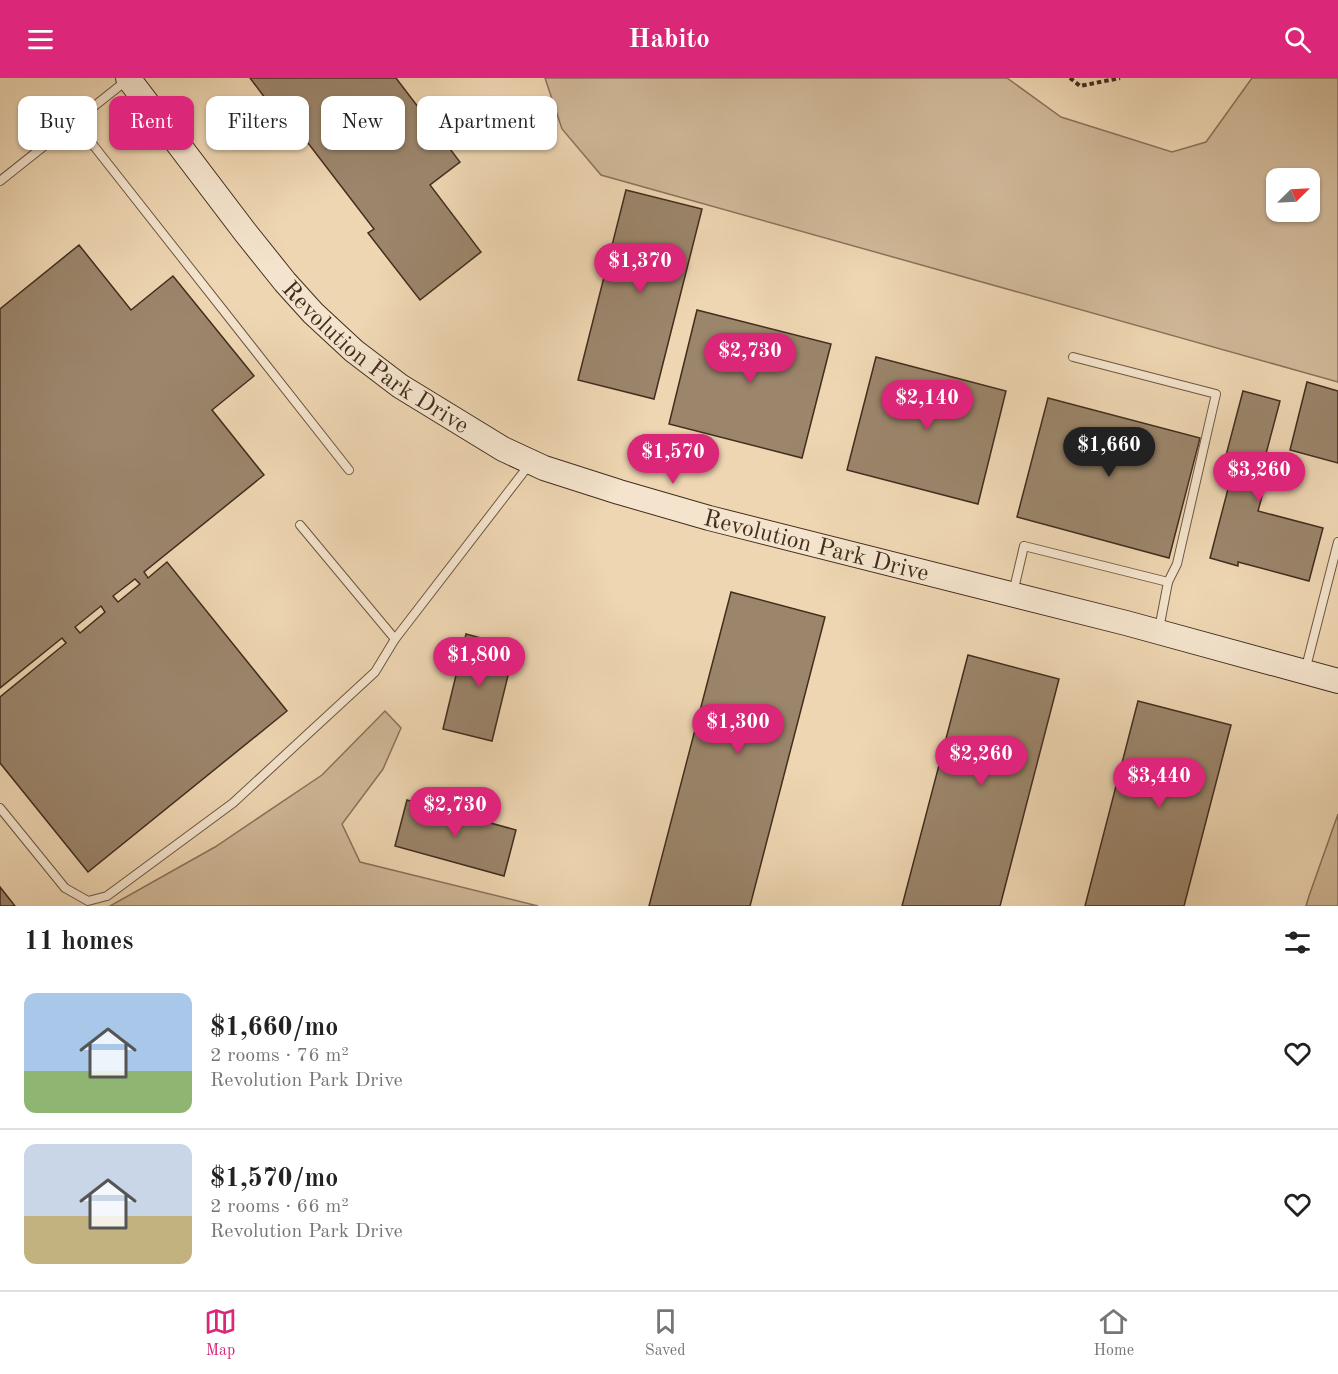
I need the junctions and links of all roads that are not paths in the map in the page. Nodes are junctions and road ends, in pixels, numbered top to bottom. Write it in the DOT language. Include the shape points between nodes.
graph roads {
  1 [pos="129,78"];
  2 [pos="97,104"];
  3 [pos="39,150"];
  4 [pos="97,150"];
  5 [pos="0,181"];
  6 [pos="1073,357"];
  7 [pos="531,462"];
  8 [pos="349,470"];
  9 [pos="300,525"];
  10 [pos="1338,542"];
  11 [pos="1168,582"];
  12 [pos="1013,595"];
  13 [pos="1158,632"];
  14 [pos="395,639"];
  15 [pos="1305,672"];
  16 [pos="1338,681"];
  17 [pos="0,808"];
  1 -- 2 [label="lane"];
  1 -- 7 [label="street, Revolution Park Drive" via="245,232 313,312 354,351 400,386"];
  3 -- 5 [label="lane"];
  4 -- 8 [label="lane"];
  6 -- 11 [label="lane" via="1216,394 1177,564"];
  7 -- 12 [label="street, Revolution Park Drive" via="709,518"];
  7 -- 14 [label="lane"];
  9 -- 14 [label="lane"];
  10 -- 15 [label="lane"];
  11 -- 12 [label="lane" via="1024,546"];
  11 -- 13 [label="lane"];
  12 -- 13 [label="street, Revolution Park Drive"];
  13 -- 15 [label="street, Revolution Park Drive"];
  14 -- 17 [label="lane" via="375,672 233,803 107,896 88,901 66,888"];
  15 -- 16 [label="street, Revolution Park Drive"];
}
